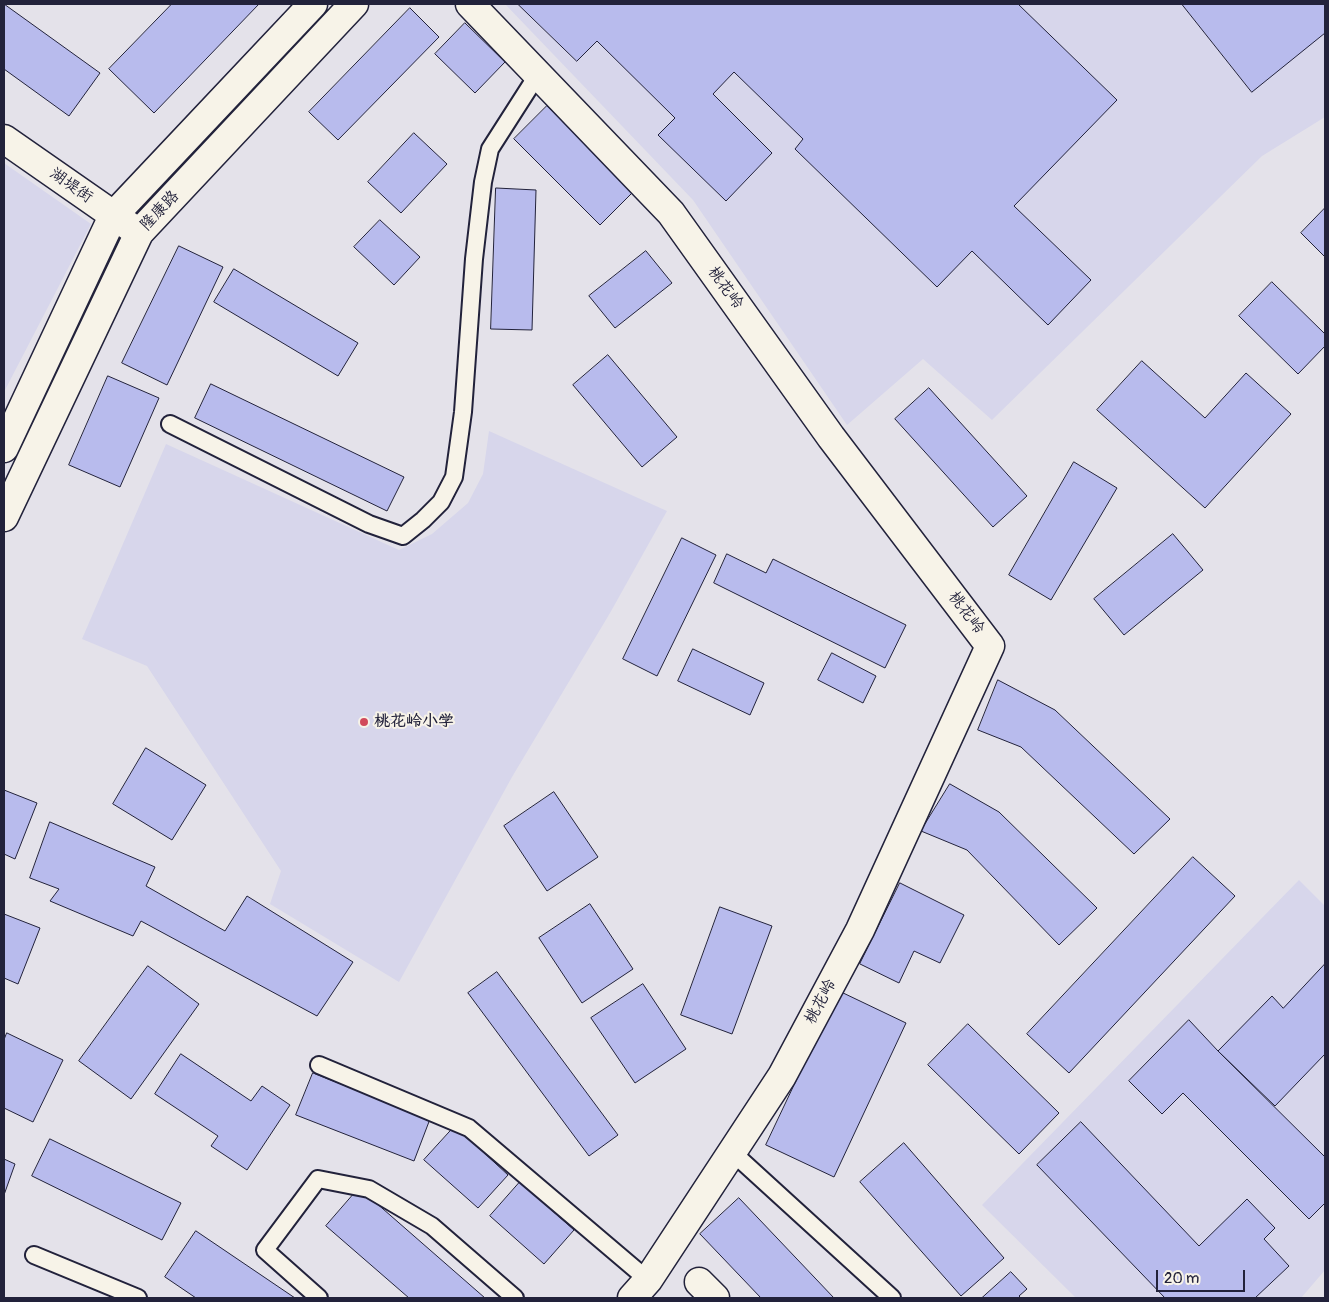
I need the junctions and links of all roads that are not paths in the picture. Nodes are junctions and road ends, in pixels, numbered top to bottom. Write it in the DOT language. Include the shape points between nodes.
graph roads {
  1 [pos="313,4"];
  2 [pos="354,4"];
  3 [pos="470,4"];
  4 [pos="538,74"];
  5 [pos="4,139"];
  6 [pos="113,216"];
  7 [pos="139,233"];
  8 [pos="170,424"];
  9 [pos="4,448"];
  10 [pos="4,517"];
  11 [pos="319,1065"];
  12 [pos="732,1152"];
  13 [pos="34,1254"];
  14 [pos="640,1289"];
  15 [pos="138,1298"];
  16 [pos="320,1298"];
  17 [pos="515,1298"];
  18 [pos="892,1298"];
  1 -- 6 [label="street, 隆康路"];
  2 -- 7 [label="street, 隆康路"];
  3 -- 4 [label="street, 桃花岭"];
  4 -- 8 [label="lane" via="490,149 474,258 463,412 454,477 441,502 423,520 403,536 369,524"];
  4 -- 12 [label="street, 桃花岭" via="671,213 832,437 990,646 860,930 782,1076"];
  5 -- 6 [label="street, 湖堤街"];
  6 -- 7 [label="street, 湖堤街"];
  6 -- 9 [label="street, 隆康路"];
  7 -- 10 [label="street, 隆康路"];
  11 -- 14 [label="lane" via="469,1128"];
  12 -- 14 [label="street, 桃花岭"];
  12 -- 18 [label="lane"];
  13 -- 15 [label="lane"];
  16 -- 17 [label="lane" via="265,1250 318,1178 369,1189 432,1226"];
}
